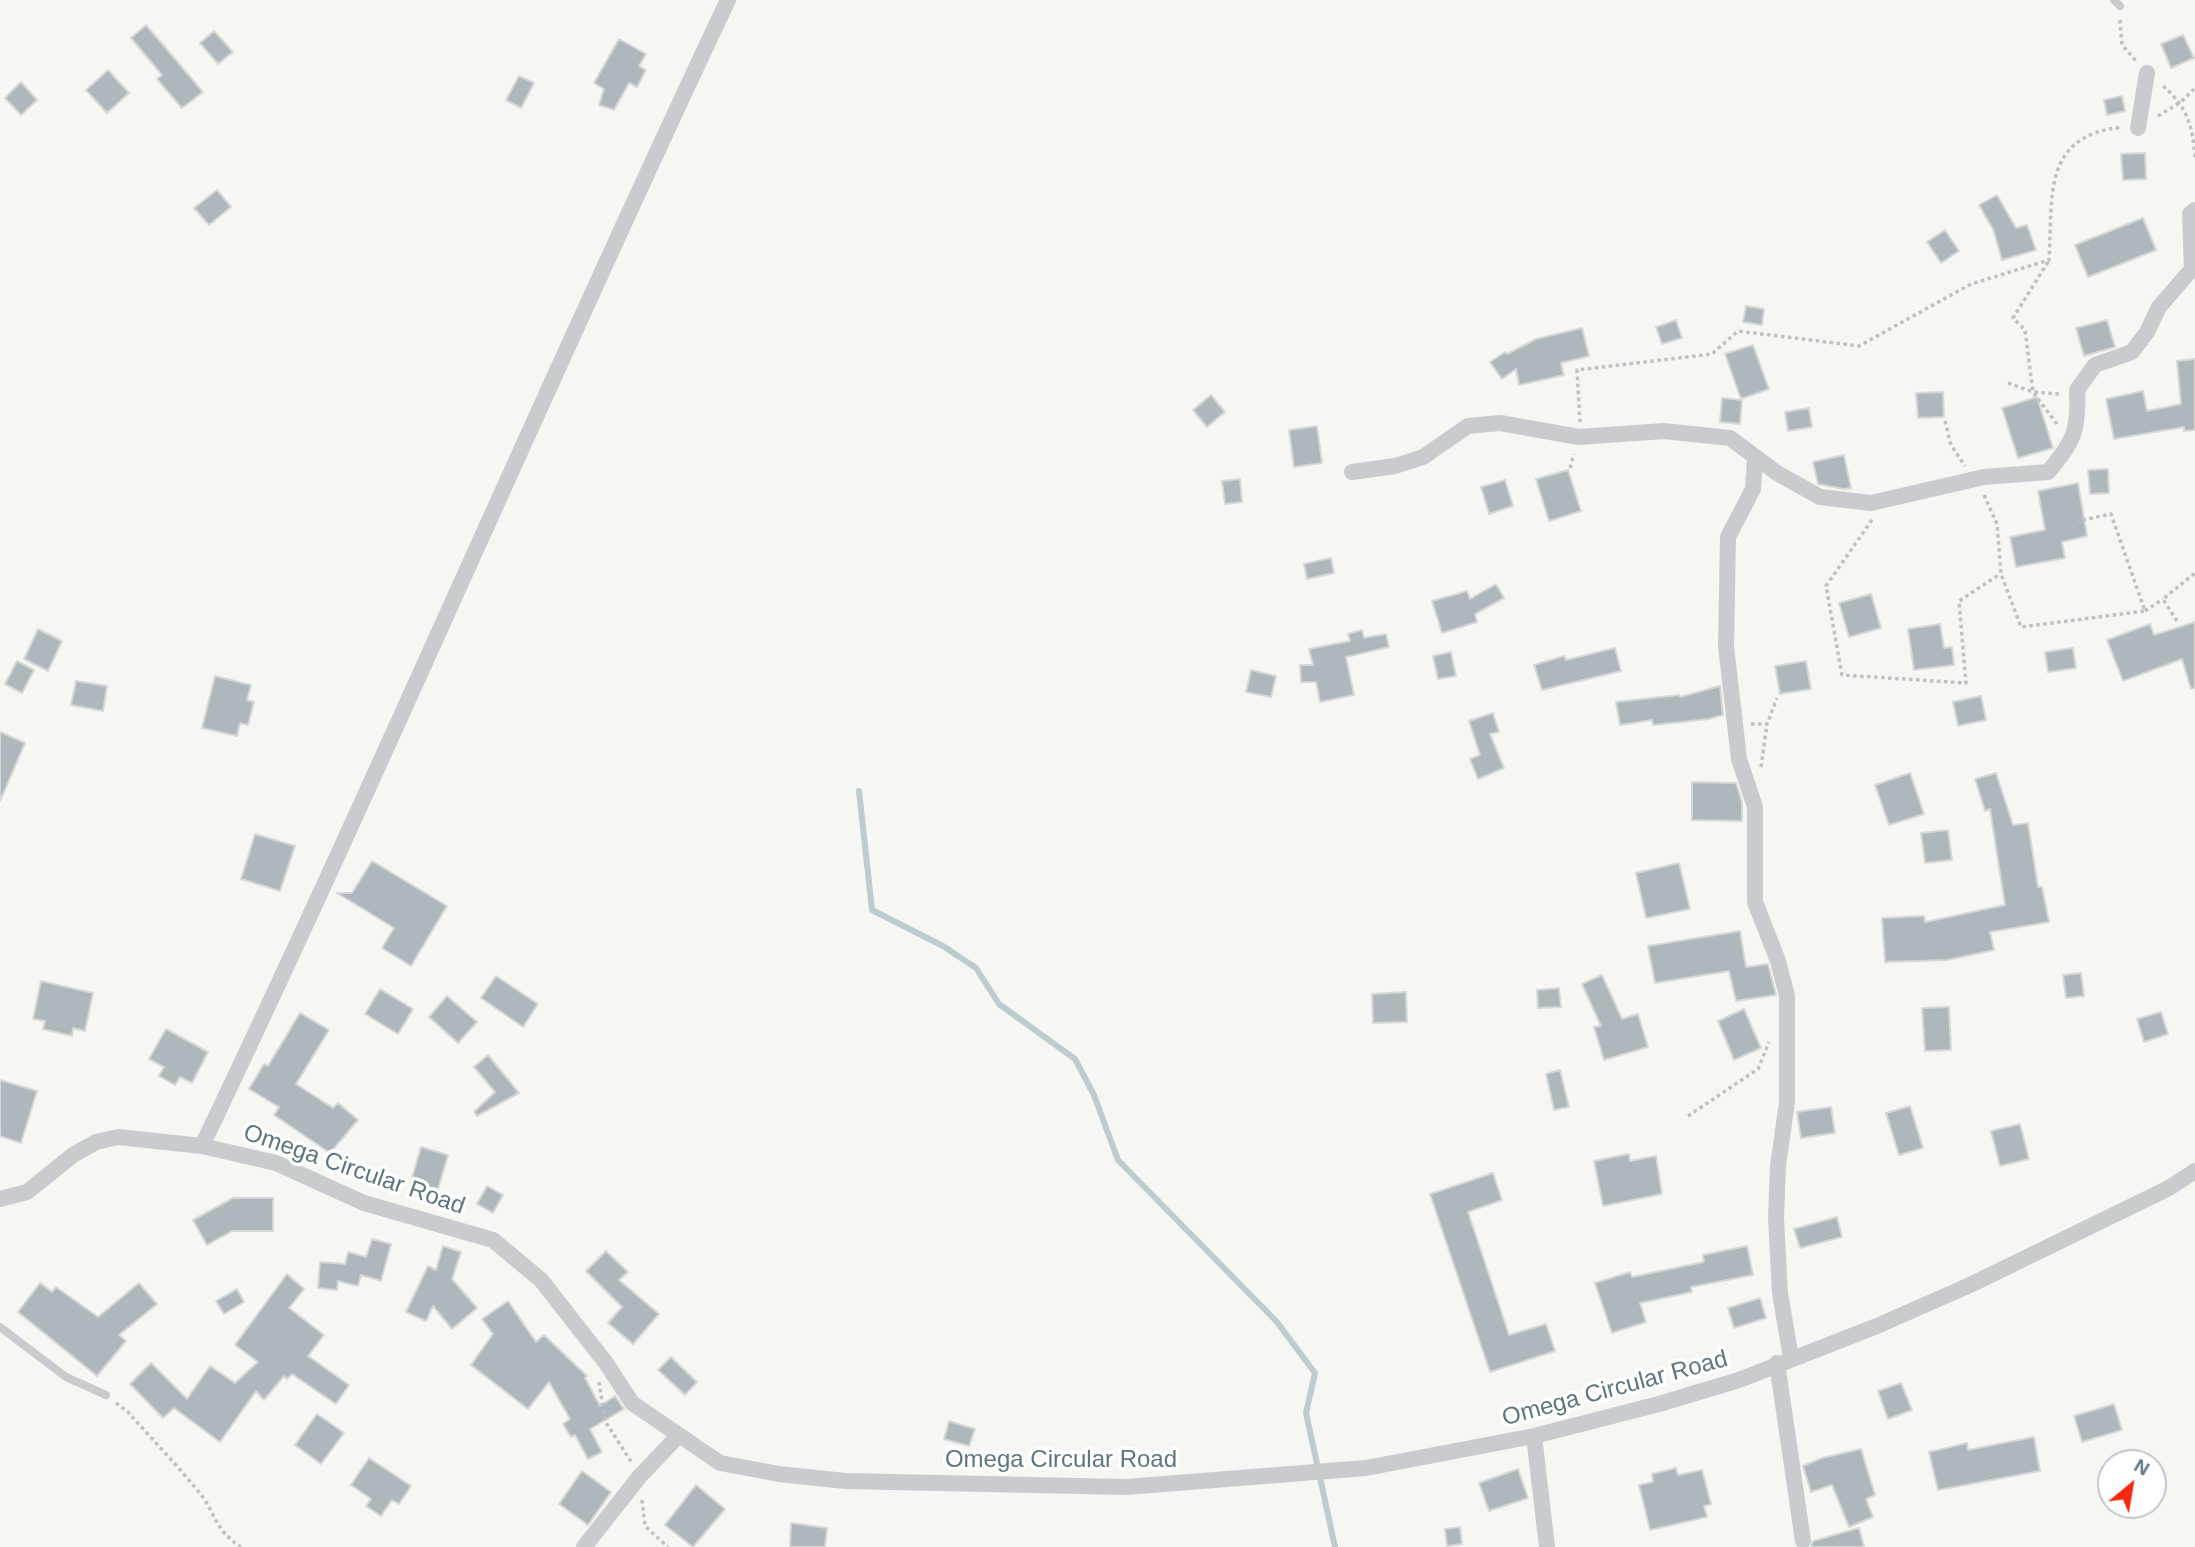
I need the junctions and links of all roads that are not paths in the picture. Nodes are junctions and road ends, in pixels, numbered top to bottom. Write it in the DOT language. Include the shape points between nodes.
graph roads {
  1 [pos="728,0"];
  2 [pos="2147,73"];
  3 [pos="2138,128"];
  4 [pos="2195,210"];
  5 [pos="2193,271"];
  6 [pos="1755,457"];
  7 [pos="1352,471"];
  8 [pos="202,1146"];
  9 [pos="2195,1171"];
  10 [pos="0,1199"];
  11 [pos="0,1327"];
  12 [pos="1784,1360"];
  13 [pos="106,1395"];
  14 [pos="679,1435"];
  15 [pos="1534,1436"];
  16 [pos="1803,1541"];
  17 [pos="584,1547"];
  18 [pos="1546,1547"];
  1 -- 8 [label="street"];
  2 -- 3 [label="street"];
  4 -- 5 [label="street" via="2190,214"];
  5 -- 6 [label="street" via="2159,307 2132,352 2095,365 2077,390 2078,420 2072,443 2048,472 1976,479 1871,503 1820,497"];
  6 -- 7 [label="street" via="1730,438 1664,430 1579,437 1500,423 1468,426 1423,457"];
  6 -- 12 [label="street" via="1753,489 1728,537 1726,646 1738,760 1755,807 1755,902 1787,996 1787,1102 1777,1166 1776,1219"];
  8 -- 10 [label="street, Omega Circular Road" via="118,1137 96,1142 27,1192"];
  8 -- 14 [label="street, Omega Circular Road" via="276,1163 364,1203 493,1240 541,1280 632,1403"];
  9 -- 12 [label="street, Omega Circular Road" via="1970,1285"];
  11 -- 13 [label="lane" via="66,1377"];
  12 -- 15 [label="street, Omega Circular Road" via="1739,1380"];
  12 -- 16 [label="street"];
  14 -- 15 [label="street, Omega Circular Road" via="720,1463 779,1474 845,1481 1126,1487 1366,1468"];
  14 -- 17 [label="street"];
  15 -- 18 [label="street"];
}
